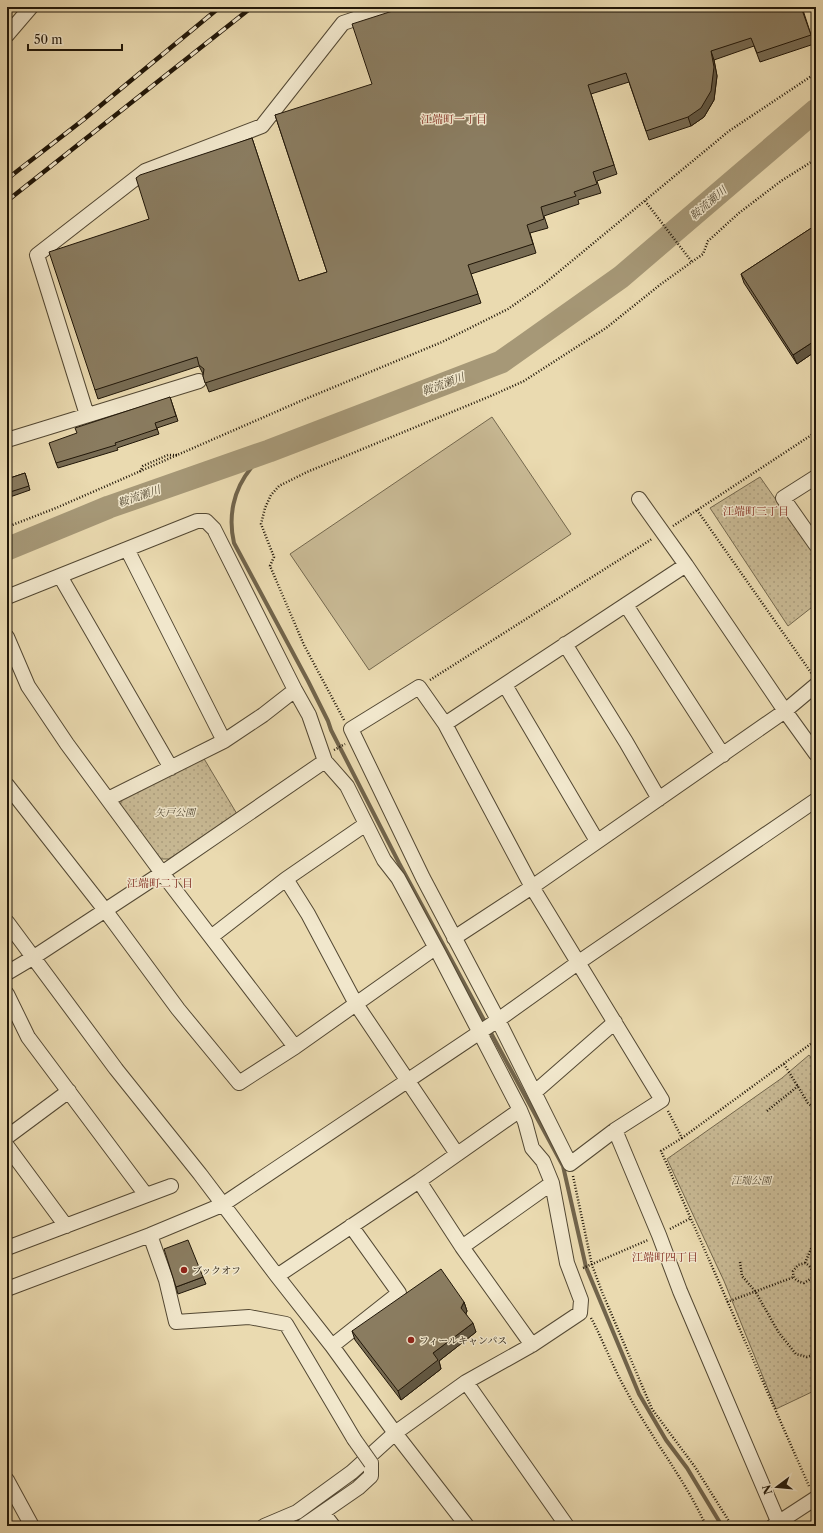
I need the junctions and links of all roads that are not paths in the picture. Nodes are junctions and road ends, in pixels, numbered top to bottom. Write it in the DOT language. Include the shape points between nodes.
graph roads {
  1 [pos="31,7"];
  2 [pos="391,7"];
  3 [pos="7,36"];
  4 [pos="198,381"];
  5 [pos="87,415"];
  6 [pos="7,440"];
  7 [pos="816,477"];
  8 [pos="640,500"];
  9 [pos="816,545"];
  10 [pos="127,549"];
  11 [pos="686,565"];
  12 [pos="60,576"];
  13 [pos="7,597"];
  14 [pos="626,605"];
  15 [pos="7,637"];
  16 [pos="566,644"];
  17 [pos="505,685"];
  18 [pos="816,685"];
  19 [pos="295,690"];
  20 [pos="785,711"];
  21 [pos="445,724"];
  22 [pos="224,741"];
  23 [pos="816,754"];
  24 [pos="723,755"];
  25 [pos="328,757"];
  26 [pos="171,768"];
  27 [pos="7,785"];
  28 [pos="108,799"];
  29 [pos="659,799"];
  30 [pos="816,800"];
  31 [pos="366,824"];
  32 [pos="597,841"];
  33 [pos="162,873"];
  34 [pos="286,879"];
  35 [pos="532,887"];
  36 [pos="105,910"];
  37 [pos="7,922"];
  38 [pos="211,938"];
  39 [pos="454,938"];
  40 [pos="436,948"];
  41 [pos="34,957"];
  42 [pos="579,962"];
  43 [pos="7,973"];
  44 [pos="7,994"];
  45 [pos="356,1004"];
  46 [pos="496,1020"];
  47 [pos="615,1022"];
  48 [pos="480,1032"];
  49 [pos="295,1047"];
  50 [pos="408,1080"];
  51 [pos="69,1091"];
  52 [pos="535,1092"];
  53 [pos="520,1110"];
  54 [pos="615,1130"];
  55 [pos="7,1137"];
  56 [pos="7,1146"];
  57 [pos="457,1154"];
  58 [pos="419,1181"];
  59 [pos="552,1183"];
  60 [pos="222,1205"];
  61 [pos="66,1226"];
  62 [pos="350,1226"];
  63 [pos="150,1236"];
  64 [pos="462,1247"];
  65 [pos="7,1248"];
  66 [pos="277,1276"];
  67 [pos="7,1289"];
  68 [pos="532,1345"];
  69 [pos="332,1346"];
  70 [pos="466,1382"];
  71 [pos="395,1433"];
  72 [pos="7,1480"];
  73 [pos="813,1492"];
  74 [pos="323,1513"];
  75 [pos="777,1525"];
  76 [pos="32,1526"];
  77 [pos="264,1526"];
  78 [pos="303,1526"];
  79 [pos="333,1526"];
  80 [pos="467,1526"];
  81 [pos="567,1526"];
  1 -- 3 [label="street"];
  2 -- 5 [label="street" via="343,23 262,126 145,171 37,255"];
  4 -- 5 [label="street"];
  5 -- 6 [label="street"];
  7 -- 9 [label="street" via="783,498"];
  8 -- 11 [label="street"];
  10 -- 12 [label="street"];
  10 -- 19 [label="street" via="197,520 206,521 214,528"];
  10 -- 22 [label="street"];
  11 -- 14 [label="street"];
  11 -- 20 [label="street"];
  12 -- 13 [label="street"];
  12 -- 26 [label="street"];
  14 -- 16 [label="street"];
  14 -- 24 [label="street"];
  15 -- 28 [label="street" via="28,686"];
  16 -- 17 [label="street"];
  16 -- 29 [label="street"];
  17 -- 21 [label="street"];
  17 -- 32 [label="street"];
  18 -- 20 [label="street"];
  19 -- 22 [label="street"];
  19 -- 25 [label="street"];
  20 -- 23 [label="street"];
  20 -- 24 [label="street"];
  21 -- 35 [label="street"];
  21 -- 39 [label="street" via="419,687 351,729"];
  22 -- 26 [label="street"];
  24 -- 29 [label="street"];
  25 -- 31 [label="street" via="347,786"];
  25 -- 33 [label="street"];
  26 -- 28 [label="street"];
  27 -- 36 [label="street"];
  28 -- 33 [label="street"];
  29 -- 32 [label="street"];
  30 -- 42 [label="street"];
  31 -- 34 [label="street"];
  31 -- 40 [label="street" via="384,860 398,878"];
  32 -- 35 [label="street"];
  33 -- 36 [label="street"];
  33 -- 38 [label="street"];
  34 -- 38 [label="street"];
  34 -- 45 [label="street" via="308,914"];
  35 -- 39 [label="street"];
  35 -- 42 [label="street"];
  36 -- 41 [label="street"];
  36 -- 49 [label="street" via="178,1009 238,1083"];
  37 -- 41 [label="street"];
  38 -- 49 [label="street"];
  39 -- 46 [label="street"];
  40 -- 45 [label="street"];
  40 -- 48 [label="street"];
  41 -- 43 [label="street"];
  41 -- 60 [label="street" via="116,1069"];
  42 -- 46 [label="street"];
  42 -- 47 [label="street"];
  44 -- 51 [label="street" via="28,1037"];
  45 -- 49 [label="street"];
  45 -- 50 [label="street"];
  46 -- 48 [label="street"];
  46 -- 52 [label="street"];
  47 -- 52 [label="street"];
  47 -- 54 [label="street" via="662,1100"];
  48 -- 50 [label="street"];
  48 -- 53 [label="street"];
  50 -- 57 [label="street"];
  50 -- 60 [label="street"];
  51 -- 55 [label="street"];
  51 -- 61 [label="street" via="146,1195 171,1186"];
  52 -- 54 [label="street" via="570,1164"];
  53 -- 57 [label="street"];
  53 -- 59 [label="street" via="532,1148 543,1161"];
  54 -- 75 [label="street"];
  56 -- 61 [label="street"];
  57 -- 58 [label="street"];
  58 -- 62 [label="street"];
  58 -- 64 [label="street"];
  59 -- 64 [label="street"];
  59 -- 68 [label="street" via="567,1263 581,1300 580,1313"];
  60 -- 63 [label="street"];
  60 -- 66 [label="street"];
  61 -- 65 [label="street"];
  62 -- 66 [label="street"];
  62 -- 69 [label="street" via="399,1293"];
  63 -- 67 [label="street"];
  63 -- 74 [label="street, bridge" via="166,1280 176,1322 249,1317 286,1324 371,1463 371,1476"];
  64 -- 68 [label="street"];
  66 -- 69 [label="street"];
  68 -- 70 [label="street"];
  69 -- 71 [label="street"];
  70 -- 71 [label="street"];
  70 -- 81 [label="street"];
  71 -- 77 [label="street" via="352,1472 297,1512"];
  71 -- 80 [label="street"];
  72 -- 76 [label="street"];
  73 -- 75 [label="street"];
  74 -- 78 [label="street"];
  74 -- 79 [label="street"];
}
